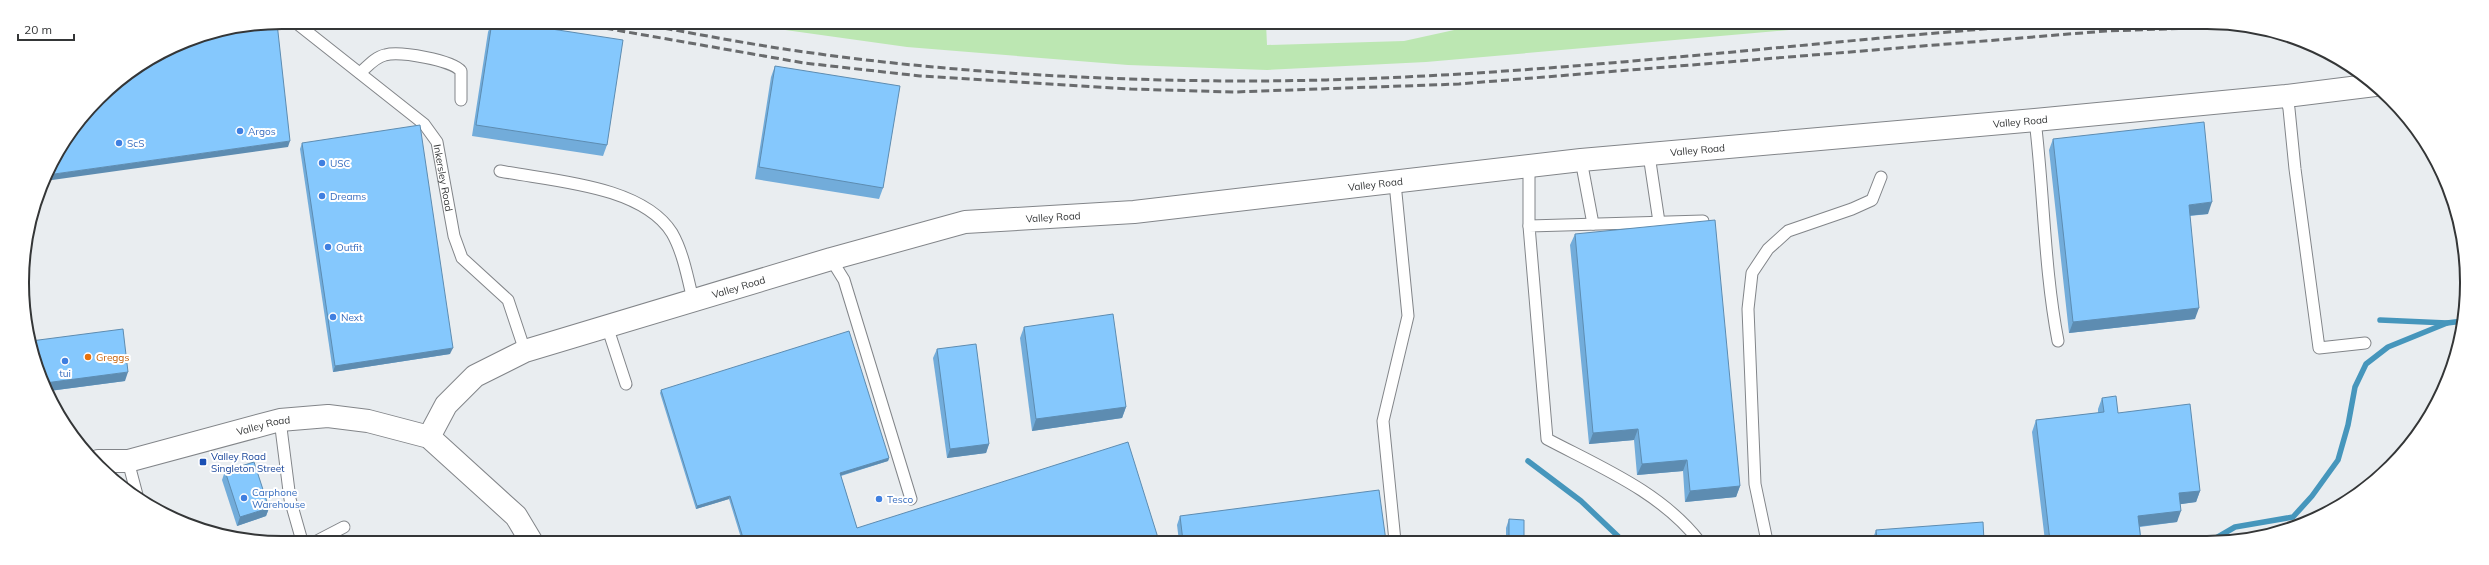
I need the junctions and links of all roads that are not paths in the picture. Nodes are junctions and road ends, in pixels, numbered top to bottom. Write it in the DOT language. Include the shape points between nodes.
graph roads {
  1 [pos="304,29"];
  2 [pos="360,73"];
  3 [pos="2367,86"];
  4 [pos="2286,96"];
  5 [pos="461,100"];
  6 [pos="2035,120"];
  7 [pos="1649,155"];
  8 [pos="1581,160"];
  9 [pos="1529,167"];
  10 [pos="500,171"];
  11 [pos="1881,177"];
  12 [pos="1395,183"];
  13 [pos="1703,221"];
  14 [pos="1659,222"];
  15 [pos="1593,224"];
  16 [pos="1529,226"];
  17 [pos="831,259"];
  18 [pos="693,300"];
  19 [pos="607,326"];
  20 [pos="2058,341"];
  21 [pos="2365,343"];
  22 [pos="525,351"];
  23 [pos="626,384"];
  24 [pos="280,420"];
  25 [pos="429,437"];
  26 [pos="102,461"];
  27 [pos="128,461"];
  28 [pos="135,489"];
  29 [pos="910,499"];
  30 [pos="344,527"];
  31 [pos="301,536"];
  32 [pos="327,536"];
  33 [pos="528,536"];
  34 [pos="1394,536"];
  35 [pos="1695,536"];
  36 [pos="1766,536"];
  1 -- 2 [label="lane, Inkersley Road"];
  2 -- 5 [label="lane" via="377,58 385,55 456,65 461,71"];
  2 -- 22 [label="lane, Inkersley Road" via="424,124 437,142 454,236 462,258 508,300"];
  3 -- 4 [label="street, Valley Road"];
  4 -- 6 [label="street, Valley Road"];
  4 -- 21 [label="lane" via="2290,109 2295,169 2319,348"];
  6 -- 7 [label="street, Valley Road"];
  6 -- 20 [label="lane" via="2042,175 2050,297"];
  7 -- 8 [label="street, Valley Road"];
  7 -- 14 [label="lane"];
  8 -- 9 [label="street, Valley Road"];
  8 -- 15 [label="lane"];
  9 -- 12 [label="street, Valley Road"];
  9 -- 16 [label="lane"];
  10 -- 18 [label="lane" via="615,193 642,204 660,219 672,234"];
  11 -- 36 [label="lane" via="1872,200 1788,230 1768,249 1752,273 1748,308 1755,484"];
  12 -- 17 [label="street, Valley Road" via="1134,212 965,222"];
  12 -- 34 [label="lane" via="1408,316 1383,421"];
  13 -- 14 [label="lane"];
  14 -- 15 [label="lane"];
  15 -- 16 [label="lane"];
  16 -- 35 [label="lane" via="1547,439 1622,477 1684,522"];
  17 -- 18 [label="street, Valley Road"];
  17 -- 29 [label="lane" via="844,280"];
  18 -- 19 [label="street, Valley Road"];
  19 -- 22 [label="street, Valley Road"];
  19 -- 23 [label="lane"];
  22 -- 25 [label="street, Valley Road" via="475,376 446,405"];
  24 -- 25 [label="street, Valley Road" via="328,416 368,421"];
  24 -- 27 [label="street, Valley Road"];
  24 -- 31 [label="lane" via="290,499"];
  25 -- 33 [label="street, Valley Road" via="516,516"];
  26 -- 27 [label="street, Valley Road"];
  27 -- 28 [label="lane"];
  30 -- 32 [label="lane"];
}
